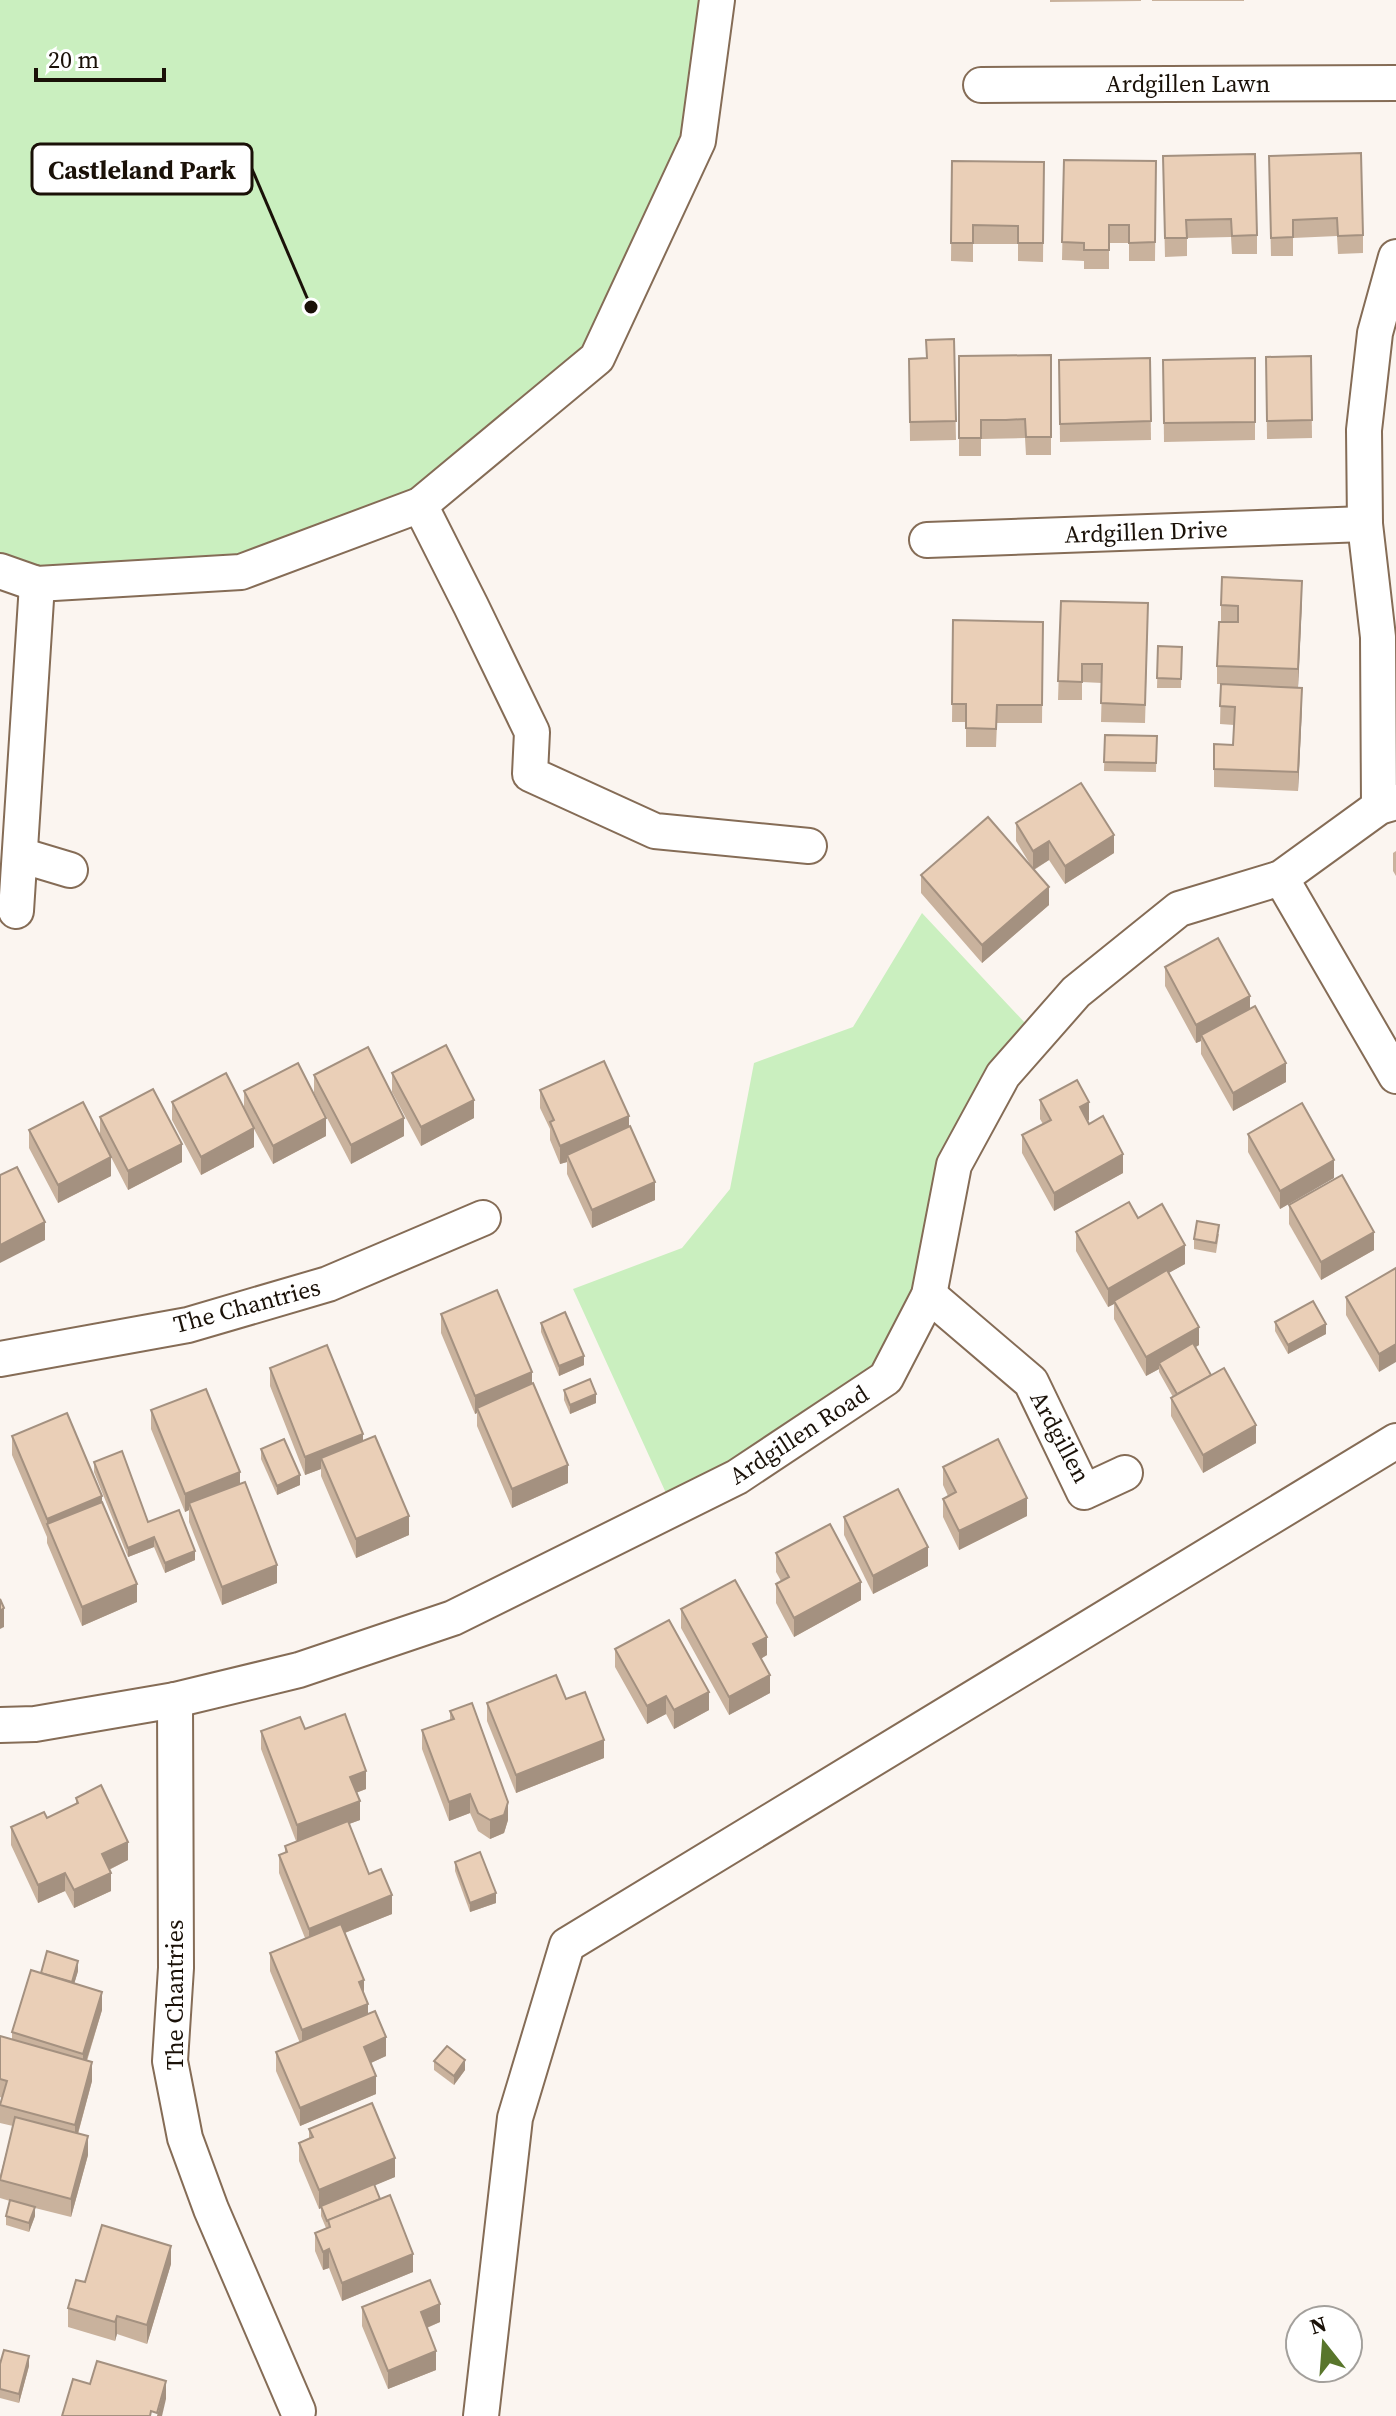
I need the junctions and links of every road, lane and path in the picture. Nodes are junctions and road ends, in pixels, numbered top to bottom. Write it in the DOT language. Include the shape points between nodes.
graph roads {
  1 [pos="717,0"];
  2 [pos="1396,83"];
  3 [pos="981,85"];
  4 [pos="1396,257"];
  5 [pos="420,505"];
  6 [pos="1365,524"];
  7 [pos="927,540"];
  8 [pos="0,571"];
  9 [pos="37,584"];
  10 [pos="1388,804"];
  11 [pos="809,846"];
  12 [pos="20,855"];
  13 [pos="70,870"];
  14 [pos="1281,878"];
  15 [pos="16,911"];
  16 [pos="1396,1076"];
  17 [pos="483,1218"];
  18 [pos="929,1295"];
  19 [pos="0,1359"];
  20 [pos="1396,1441"];
  21 [pos="1125,1473"];
  22 [pos="175,1700"];
  23 [pos="0,1725"];
  24 [pos="298,2411"];
  25 [pos="481,2416"];
  1 -- 5 [label="street" via="698,141 597,358"];
  2 -- 3 [label="street, Ardgillen Lawn"];
  4 -- 6 [label="street" via="1375,333 1364,430"];
  5 -- 9 [label="street" via="241,572"];
  5 -- 11 [label="street" via="532,732 530,774 655,831"];
  6 -- 7 [label="street, Ardgillen Drive"];
  6 -- 10 [label="street"];
  8 -- 9 [label="street"];
  9 -- 12 [label="street"];
  10 -- 14 [label="street, Ardgillen Road"];
  12 -- 13 [label="street"];
  12 -- 15 [label="street"];
  14 -- 16 [label="street"];
  14 -- 18 [label="street, Ardgillen Road" via="1179,909 1076,992 1003,1075 954,1165"];
  17 -- 19 [label="street, The Chantries" via="328,1284 188,1325"];
  18 -- 21 [label="street, Ardgillen" via="1031,1382 1084,1492"];
  18 -- 22 [label="street, Ardgillen Road" via="886,1378 737,1477 453,1618 299,1670"];
  20 -- 25 [label="street" via="567,1945 515,2118"];
  22 -- 23 [label="street"];
  22 -- 24 [label="street, The Chantries" via="176,1968 170,2061 185,2138"];
}
